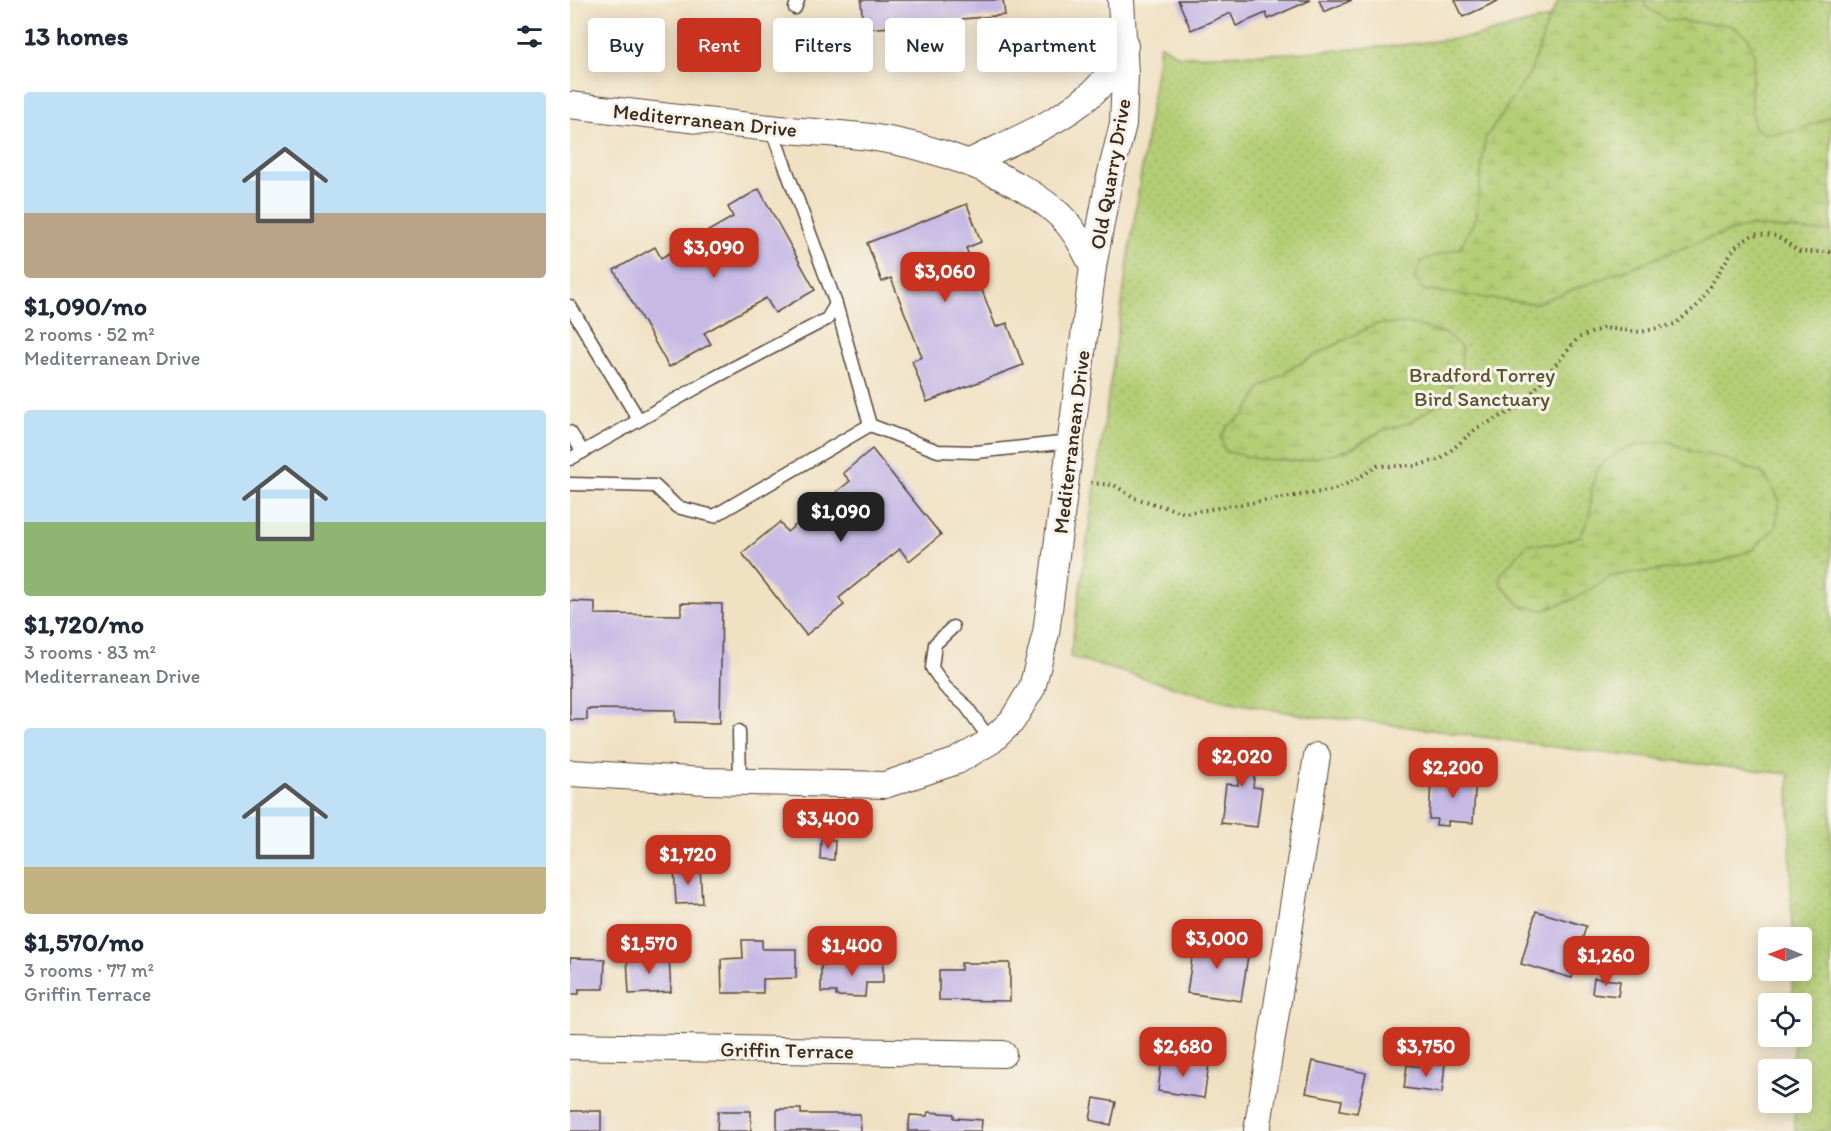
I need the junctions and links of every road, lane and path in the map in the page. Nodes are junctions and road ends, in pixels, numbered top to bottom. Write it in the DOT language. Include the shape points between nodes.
graph roads {
  1 [pos="1121,0"];
  2 [pos="1125,46"];
  3 [pos="570,105"];
  4 [pos="771,128"];
  5 [pos="968,163"];
  6 [pos="1831,252"];
  7 [pos="1093,267"];
  8 [pos="836,304"];
  9 [pos="570,306"];
  10 [pos="639,420"];
  11 [pos="870,424"];
  12 [pos="570,432"];
  13 [pos="1070,442"];
  14 [pos="583,452"];
  15 [pos="570,459"];
  16 [pos="1065,480"];
  17 [pos="570,484"];
  18 [pos="953,627"];
  19 [pos="739,731"];
  20 [pos="991,741"];
  21 [pos="1317,756"];
  22 [pos="570,773"];
  23 [pos="740,782"];
  24 [pos="570,1046"];
  25 [pos="1004,1054"];
  26 [pos="1257,1131"];
  1 -- 2 [label="street, Old Quarry Drive"];
  2 -- 5 [label="street, Old Quarry Drive" via="1109,74 1090,95 1054,120"];
  2 -- 7 [label="street, Old Quarry Drive" via="1123,124"];
  3 -- 4 [label="street, Mediterranean Drive"];
  4 -- 5 [label="street, Mediterranean Drive" via="872,137"];
  4 -- 8 [label="lane"];
  5 -- 7 [label="street, Mediterranean Drive" via="1004,177 1056,212 1081,240"];
  6 -- 16 [label="path" via="1800,252 1777,236 1754,234 1735,247 1698,304 1675,324 1641,332 1603,328 1578,338 1521,407 1477,428 1442,459 1415,466 1377,466 1334,490 1185,513 1135,498 1114,485"];
  7 -- 13 [label="street, Mediterranean Drive"];
  8 -- 10 [label="lane" via="827,319"];
  8 -- 11 [label="lane"];
  9 -- 10 [label="lane"];
  10 -- 14 [label="lane"];
  11 -- 13 [label="lane" via="938,451 976,453"];
  11 -- 17 [label="lane" via="714,516 677,507 655,486"];
  12 -- 14 [label="lane"];
  13 -- 16 [label="street, Mediterranean Drive"];
  14 -- 15 [label="lane"];
  16 -- 20 [label="street, Mediterranean Drive" via="1046,633 1032,688 1012,721"];
  18 -- 20 [label="lane" via="935,644 932,668"];
  19 -- 23 [label="lane"];
  20 -- 23 [label="street, Mediterranean Drive" via="957,761 885,785"];
  21 -- 26 [label="street"];
  22 -- 23 [label="street, Mediterranean Drive"];
  24 -- 25 [label="street, Griffin Terrace"];
}
